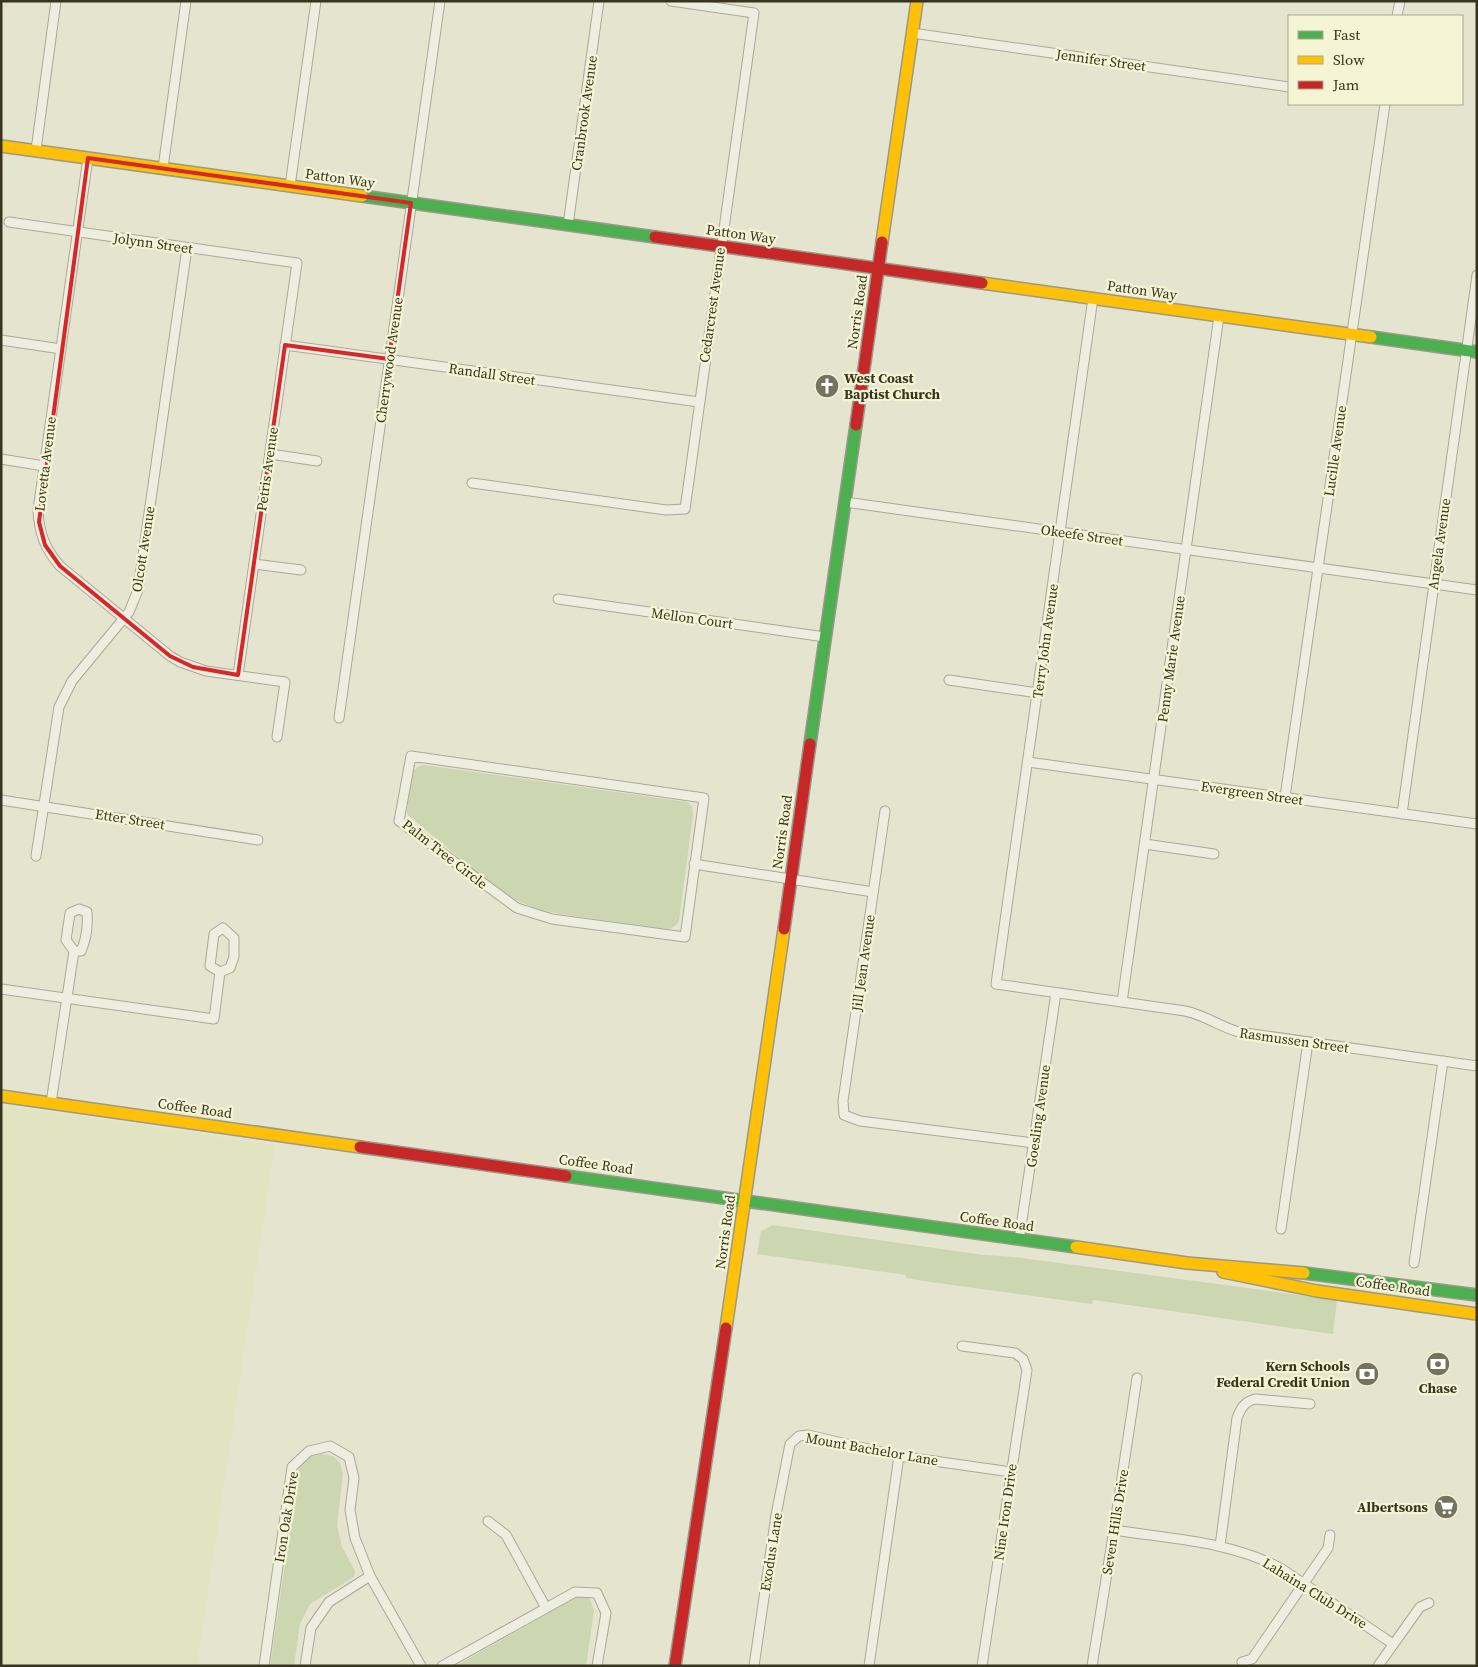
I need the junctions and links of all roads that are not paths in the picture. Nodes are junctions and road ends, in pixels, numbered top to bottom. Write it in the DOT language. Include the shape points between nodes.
graph roads {
  1 [pos="56,1"];
  2 [pos="186,1"];
  3 [pos="316,1"];
  4 [pos="440,1"];
  5 [pos="600,1"];
  6 [pos="671,1"];
  7 [pos="916,1"];
  8 [pos="1400,1"];
  9 [pos="684,2"];
  10 [pos="1398,15"];
  11 [pos="912,33"];
  12 [pos="1288,87"];
  13 [pos="1385,105"];
  14 [pos="1,146"];
  15 [pos="36,150"];
  16 [pos="88,158"];
  17 [pos="163,168"];
  18 [pos="290,186"];
  19 [pos="411,203"];
  20 [pos="9,222"];
  21 [pos="568,225"];
  22 [pos="78,232"];
  23 [pos="721,246"];
  24 [pos="187,248"];
  25 [pos="297,263"];
  26 [pos="878,268"];
  27 [pos="1477,275"];
  28 [pos="1093,298"];
  29 [pos="1219,316"];
  30 [pos="1352,334"];
  31 [pos="1,340"];
  32 [pos="285,345"];
  33 [pos="61,349"];
  34 [pos="1471,351"];
  35 [pos="389,359"];
  36 [pos="699,402"];
  37 [pos="270,454"];
  38 [pos="1,460"];
  39 [pos="317,461"];
  40 [pos="44,466"];
  41 [pos="472,483"];
  42 [pos="845,502"];
  43 [pos="1060,532"];
  44 [pos="1186,549"];
  45 [pos="254,564"];
  46 [pos="1318,568"];
  47 [pos="301,570"];
  48 [pos="1434,584"];
  49 [pos="1477,590"];
  50 [pos="558,599"];
  51 [pos="124,619"];
  52 [pos="826,636"];
  53 [pos="238,675"];
  54 [pos="949,680"];
  55 [pos="1038,693"];
  56 [pos="339,718"];
  57 [pos="277,737"];
  58 [pos="1028,762"];
  59 [pos="1154,779"];
  60 [pos="1285,797"];
  61 [pos="1,800"];
  62 [pos="45,806"];
  63 [pos="885,811"];
  64 [pos="1402,814"];
  65 [pos="1477,824"];
  66 [pos="258,840"];
  67 [pos="1145,844"];
  68 [pos="1214,854"];
  69 [pos="36,856"];
  70 [pos="694,864"];
  71 [pos="791,880"];
  72 [pos="873,892"];
  73 [pos="74,951"];
  74 [pos="220,972"];
  75 [pos="996,984"];
  76 [pos="1,989"];
  77 [pos="1056,993"];
  78 [pos="67,999"];
  79 [pos="1122,1002"];
  80 [pos="1308,1042"];
  81 [pos="1443,1061"];
  82 [pos="1477,1066"];
  83 [pos="1,1096"];
  84 [pos="51,1103"];
  85 [pos="1034,1143"];
  86 [pos="745,1200"];
  87 [pos="1281,1229"];
  88 [pos="1019,1240"];
  89 [pos="1187,1263"];
  90 [pos="1414,1263"];
  91 [pos="1477,1295"];
  92 [pos="1477,1314"];
  93 [pos="962,1346"];
  94 [pos="1137,1378"];
  95 [pos="1310,1404"];
  96 [pos="794,1440"];
  97 [pos="899,1456"];
  98 [pos="1011,1472"];
  99 [pos="488,1521"];
  100 [pos="1114,1530"];
  101 [pos="1330,1535"];
  102 [pos="1220,1546"];
  103 [pos="370,1576"];
  104 [pos="1304,1584"];
  105 [pos="1429,1603"];
  106 [pos="546,1608"];
  107 [pos="1393,1644"];
  108 [pos="1242,1662"];
  109 [pos="264,1666"];
  110 [pos="305,1666"];
  111 [pos="421,1666"];
  112 [pos="442,1666"];
  113 [pos="597,1666"];
  114 [pos="675,1666"];
  115 [pos="754,1666"];
  116 [pos="869,1666"];
  117 [pos="982,1666"];
  118 [pos="1092,1666"];
  119 [pos="1378,1666"];
  1 -- 15 [label="street"];
  2 -- 17 [label="street"];
  3 -- 18 [label="street"];
  4 -- 19 [label="street, Cherrywood Avenue"];
  5 -- 21 [label="street, Cranbrook Avenue"];
  6 -- 9 [label="street"];
  7 -- 11 [label="street, Norris Road"];
  8 -- 10 [label="street"];
  9 -- 23 [label="street, Cedarcrest Avenue" via="754,13"];
  11 -- 12 [label="street, Jennifer Street"];
  11 -- 26 [label="street, Norris Road"];
  13 -- 30 [label="street, Lucille Avenue"];
  14 -- 15 [label="street, Patton Way"];
  15 -- 16 [label="street, Patton Way"];
  16 -- 17 [label="street, Patton Way"];
  16 -- 22 [label="street, Lovetta Avenue"];
  17 -- 18 [label="street, Patton Way"];
  18 -- 19 [label="street, Patton Way"];
  19 -- 21 [label="street, Patton Way"];
  19 -- 35 [label="street, Cherrywood Avenue"];
  20 -- 22 [label="street, Jolynn Street"];
  21 -- 23 [label="street, Patton Way"];
  22 -- 24 [label="street, Jolynn Street"];
  22 -- 33 [label="street, Lovetta Avenue"];
  23 -- 26 [label="street, Patton Way"];
  23 -- 36 [label="street, Cedarcrest Avenue"];
  24 -- 25 [label="street, Jolynn Street"];
  24 -- 51 [label="street, Olcott Avenue" via="138,590"];
  25 -- 32 [label="street, Petris Avenue"];
  26 -- 28 [label="street, Patton Way"];
  26 -- 42 [label="street, Norris Road"];
  27 -- 34 [label="street, Angela Avenue"];
  28 -- 29 [label="street, Patton Way"];
  28 -- 43 [label="street, Terry John Avenue"];
  29 -- 30 [label="street, Patton Way"];
  29 -- 44 [label="street, Penny Marie Avenue"];
  30 -- 34 [label="street, Patton Way"];
  30 -- 46 [label="street, Lucille Avenue"];
  31 -- 33 [label="street"];
  32 -- 35 [label="street, Randall Street"];
  32 -- 37 [label="street, Petris Avenue"];
  33 -- 40 [label="street, Lovetta Avenue"];
  34 -- 48 [label="street, Angela Avenue"];
  35 -- 36 [label="street, Randall Street"];
  35 -- 56 [label="street, Cherrywood Avenue"];
  36 -- 41 [label="street, Cedarcrest Avenue" via="685,509 666,510"];
  37 -- 39 [label="street"];
  37 -- 45 [label="street, Petris Avenue"];
  38 -- 40 [label="street"];
  40 -- 51 [label="street, Lovetta Avenue" via="38,510 45,546 60,566"];
  42 -- 43 [label="street, Okeefe Street"];
  42 -- 52 [label="street, Norris Road"];
  43 -- 44 [label="street, Okeefe Street"];
  43 -- 55 [label="street, Terry John Avenue"];
  44 -- 46 [label="street, Okeefe Street"];
  44 -- 59 [label="street, Penny Marie Avenue"];
  45 -- 47 [label="street"];
  45 -- 53 [label="street, Petris Avenue"];
  46 -- 48 [label="street, Okeefe Street"];
  46 -- 60 [label="street, Lucille Avenue"];
  48 -- 49 [label="street"];
  48 -- 64 [label="street, Angela Avenue"];
  50 -- 52 [label="street, Mellon Court"];
  51 -- 53 [label="street, Lovetta Avenue" via="180,662"];
  51 -- 62 [label="street, Olcott Avenue" via="64,694 56,719"];
  52 -- 71 [label="street, Norris Road"];
  53 -- 57 [label="street, Lovetta Avenue" via="285,682"];
  54 -- 55 [label="street"];
  55 -- 58 [label="street, Terry John Avenue"];
  58 -- 59 [label="street, Evergreen Street"];
  58 -- 75 [label="street, Terry John Avenue"];
  59 -- 60 [label="street, Evergreen Street"];
  59 -- 67 [label="street, Penny Marie Avenue"];
  60 -- 64 [label="street, Evergreen Street"];
  61 -- 62 [label="street, Etter Street"];
  62 -- 66 [label="street, Etter Street"];
  62 -- 69 [label="street, Olcott Avenue"];
  63 -- 72 [label="street, Jill Jean Avenue"];
  64 -- 65 [label="street, Evergreen Street"];
  67 -- 68 [label="street"];
  67 -- 79 [label="street, Penny Marie Avenue"];
  70 -- 70 [label="street, Palm Tree Circle" via="685,936 552,919 518,908 399,821 411,756 704,798"];
  70 -- 71 [label="street"];
  71 -- 72 [label="street"];
  71 -- 86 [label="street, Norris Road"];
  72 -- 85 [label="street, Jill Jean Avenue" via="843,1101 844,1115 860,1121"];
  73 -- 78 [label="street"];
  74 -- 74 [label="street" via="210,966 214,934 223,928 234,938 234,957 230,968"];
  74 -- 78 [label="street" via="214,1019"];
  75 -- 77 [label="street, Rasmussen Street"];
  76 -- 78 [label="street"];
  77 -- 79 [label="street, Rasmussen Street"];
  77 -- 85 [label="street, Goesling Avenue"];
  78 -- 84 [label="street"];
  79 -- 80 [label="street, Rasmussen Street" via="1197,1014 1239,1032"];
  80 -- 81 [label="street, Rasmussen Street"];
  80 -- 87 [label="street"];
  81 -- 82 [label="street, Rasmussen Street"];
  81 -- 90 [label="street"];
  83 -- 84 [label="street, Coffee Road"];
  84 -- 86 [label="street, Coffee Road"];
  85 -- 88 [label="street, Goesling Avenue"];
  86 -- 88 [label="street, Coffee Road"];
  86 -- 114 [label="street, Norris Road"];
  88 -- 89 [label="street, Coffee Road"];
  89 -- 91 [label="street, Coffee Road" via="1319,1274"];
  89 -- 92 [label="street, Coffee Road" via="1266,1283"];
  93 -- 98 [label="street, Nine Iron Drive" via="1015,1353 1024,1359 1026,1370"];
  94 -- 100 [label="street, Seven Hills Drive"];
  95 -- 102 [label="street" via="1255,1399 1242,1406 1237,1418"];
  96 -- 97 [label="street, Mount Bachelor Lane" via="808,1435"];
  96 -- 115 [label="street, Exodus Lane" via="790,1444 778,1506"];
  97 -- 98 [label="street, Mount Bachelor Lane"];
  97 -- 116 [label="street"];
  98 -- 117 [label="street, Nine Iron Drive"];
  99 -- 106 [label="street" via="506,1535"];
  100 -- 102 [label="street, Lahaina Club Drive"];
  100 -- 118 [label="street, Seven Hills Drive"];
  101 -- 104 [label="street" via="1328,1548"];
  102 -- 104 [label="street, Lahaina Club Drive" via="1266,1560"];
  103 -- 109 [label="street, Iron Oak Drive" via="355,1538 350,1510 354,1478 349,1457 330,1446 309,1451 292,1467"];
  103 -- 110 [label="street" via="328,1602 310,1628"];
  103 -- 111 [label="street, Iron Oak Drive"];
  104 -- 107 [label="street, Lahaina Club Drive"];
  104 -- 108 [label="street" via="1252,1659"];
  105 -- 107 [label="street" via="1420,1607"];
  106 -- 112 [label="street"];
  106 -- 113 [label="street" via="575,1592 597,1593 606,1613"];
  107 -- 119 [label="street"];
}
